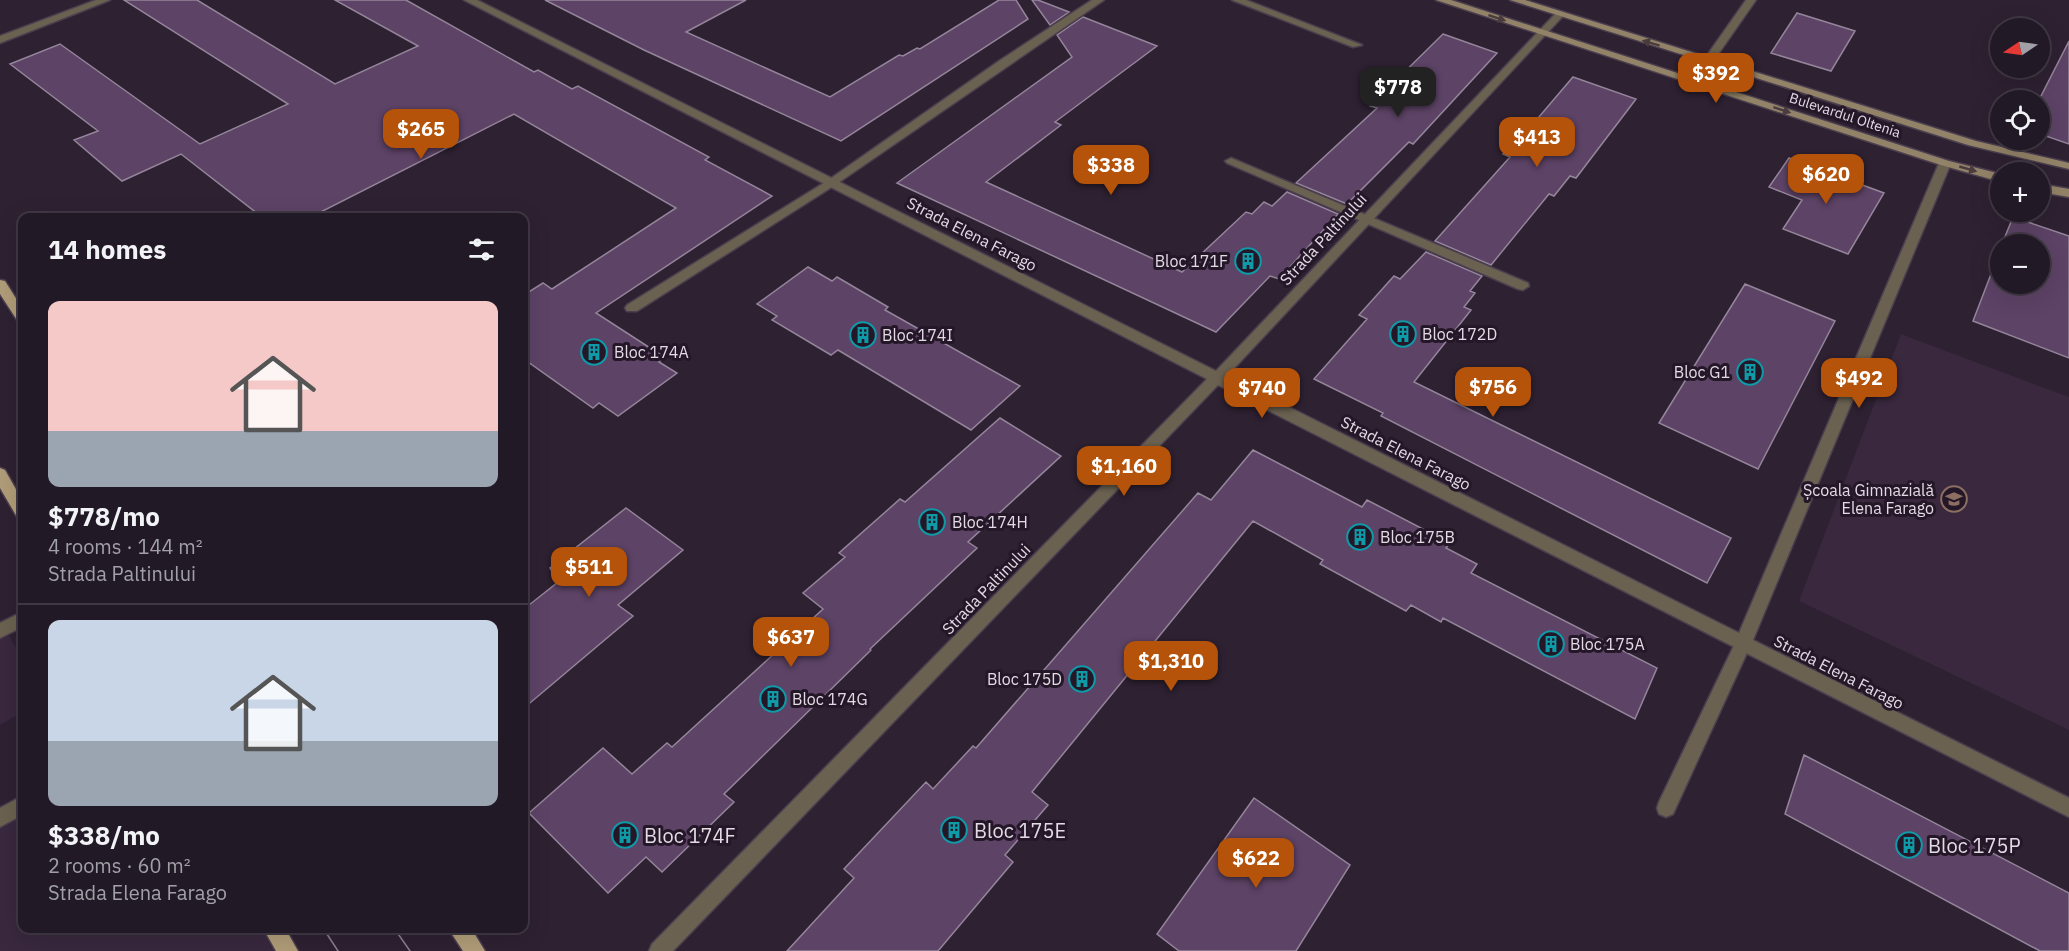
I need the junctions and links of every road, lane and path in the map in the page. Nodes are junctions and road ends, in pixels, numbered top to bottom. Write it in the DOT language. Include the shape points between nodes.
graph roads {
  1 [pos="105,0"];
  2 [pos="469,0"];
  3 [pos="1099,0"];
  4 [pos="1237,0"];
  5 [pos="1441,0"];
  6 [pos="1515,0"];
  7 [pos="1751,0"];
  8 [pos="1560,14"];
  9 [pos="1543,33"];
  10 [pos="0,40"];
  11 [pos="1357,45"];
  12 [pos="1708,61"];
  13 [pos="1231,161"];
  14 [pos="1946,162"];
  15 [pos="2069,166"];
  16 [pos="1990,175"];
  17 [pos="831,183"];
  18 [pos="2050,190"];
  19 [pos="2069,193"];
  20 [pos="1366,218"];
  21 [pos="0,284"];
  22 [pos="1523,285"];
  23 [pos="632,308"];
  24 [pos="18,311"];
  25 [pos="1217,378"];
  26 [pos="0,474"];
  27 [pos="18,506"];
  28 [pos="18,621"];
  29 [pos="0,631"];
  30 [pos="1743,644"];
  31 [pos="18,807"];
  32 [pos="1666,808"];
  33 [pos="2069,808"];
  34 [pos="0,818"];
  35 [pos="276,933"];
  36 [pos="462,933"];
  37 [pos="288,951"];
  38 [pos="475,951"];
  39 [pos="658,951"];
  1 -- 10 [label="street"];
  2 -- 17 [label="street, Strada Elena Farago"];
  3 -- 17 [label="street"];
  4 -- 11 [label="street"];
  5 -- 9 [label="street, Bulevardul Oltenia, one-way"];
  6 -- 8 [label="street, Bulevardul Oltenia"];
  7 -- 12 [label="street"];
  8 -- 9 [label="street, Strada Paltinului"];
  12 -- 8 [label="street, Bulevardul Oltenia, one-way"];
  9 -- 14 [label="street, Bulevardul Oltenia, one-way"];
  9 -- 20 [label="street, Strada Paltinului"];
  12 -- 15 [label="street, Bulevardul Oltenia" via="1972,143"];
  13 -- 20 [label="street"];
  14 -- 16 [label="street, Bulevardul Oltenia, one-way"];
  14 -- 30 [label="street"];
  17 -- 23 [label="street"];
  17 -- 25 [label="street, Strada Elena Farago"];
  18 -- 19 [label="street"];
  20 -- 22 [label="street"];
  20 -- 25 [label="street, Strada Paltinului"];
  21 -- 24 [label="main road"];
  25 -- 30 [label="street, Strada Elena Farago"];
  25 -- 39 [label="street, Strada Paltinului"];
  26 -- 27 [label="main road"];
  28 -- 29 [label="street"];
  30 -- 32 [label="street"];
  30 -- 33 [label="street, Strada Elena Farago"];
  31 -- 34 [label="street"];
  35 -- 37 [label="main road"];
  36 -- 38 [label="main road"];
}
